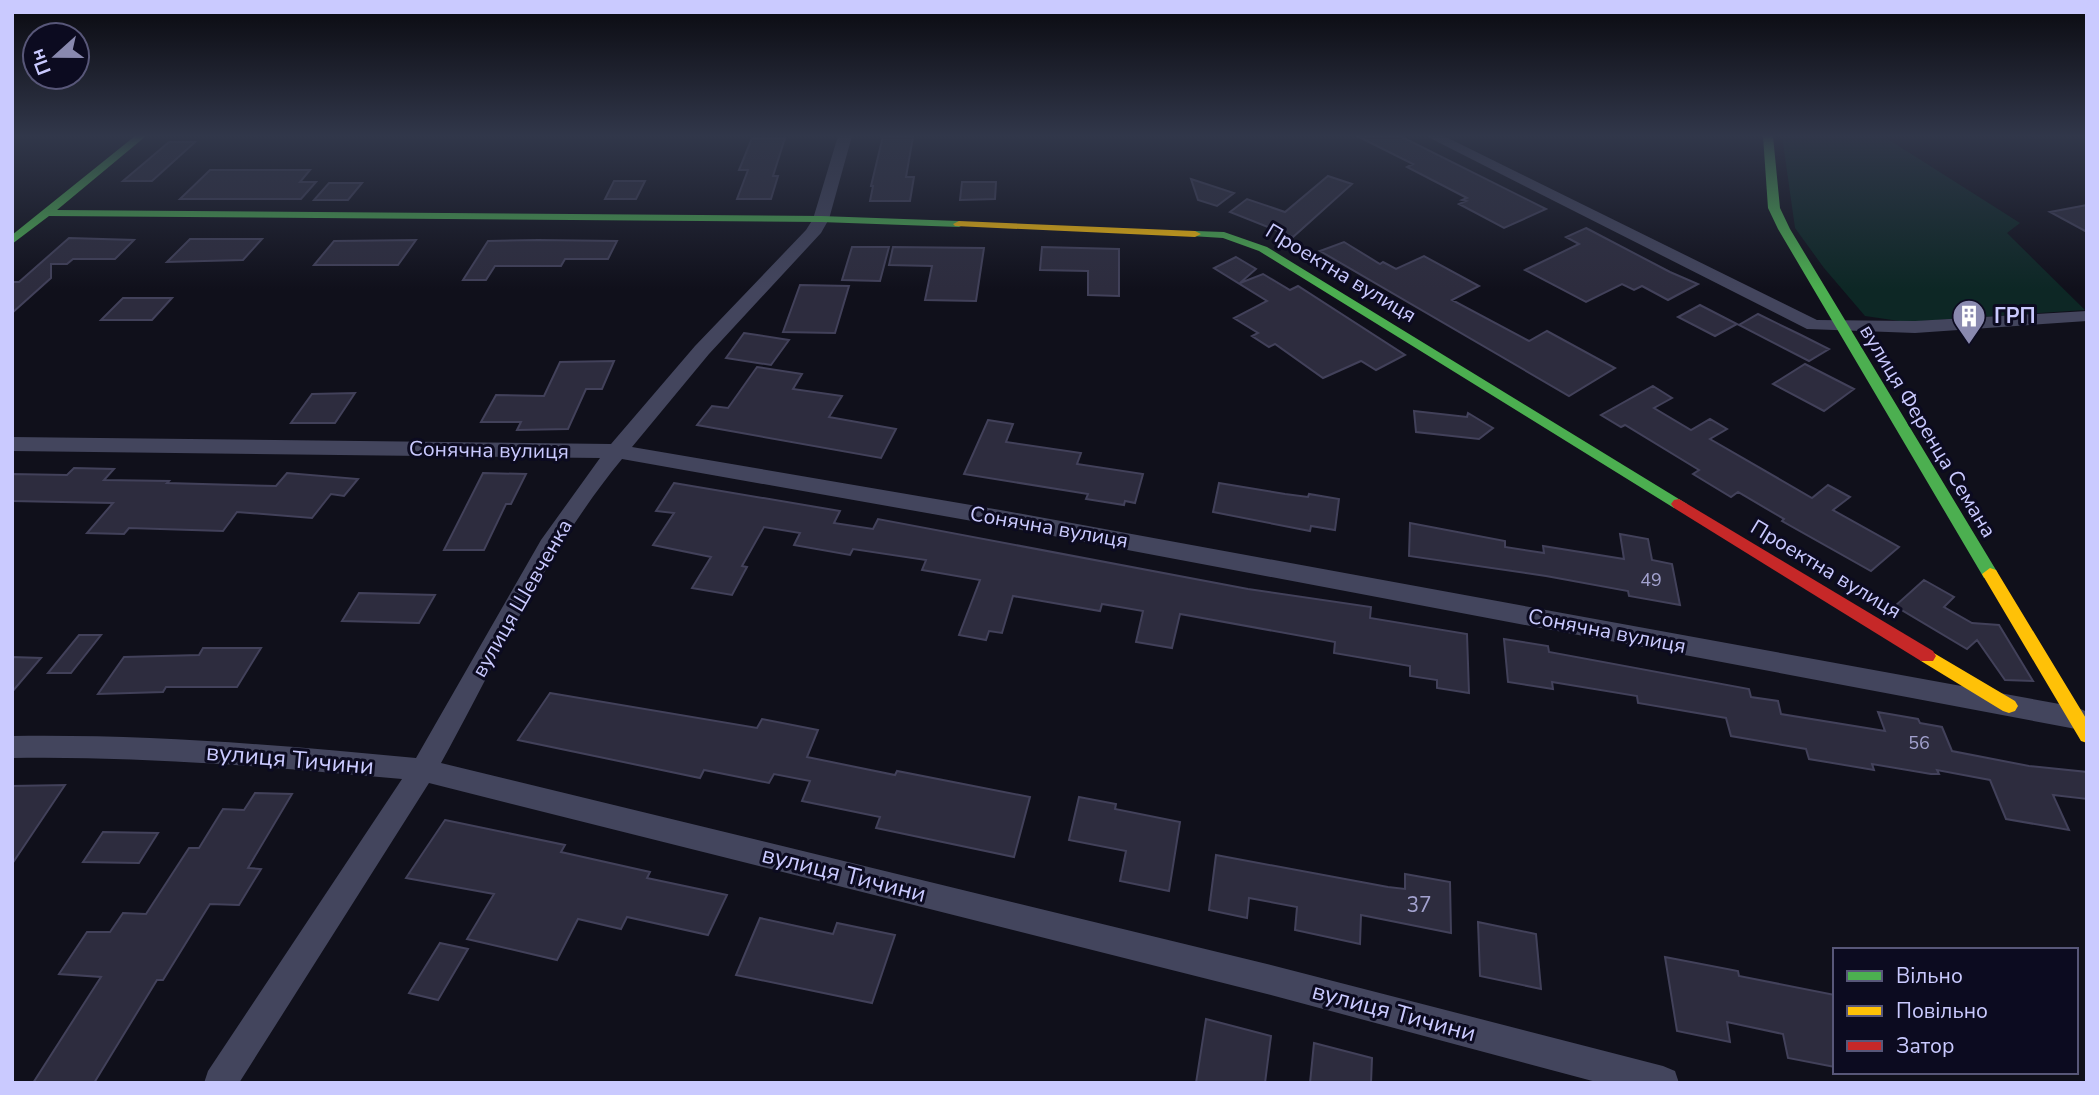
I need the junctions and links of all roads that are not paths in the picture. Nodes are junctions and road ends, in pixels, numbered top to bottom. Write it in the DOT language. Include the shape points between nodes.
graph roads {
  1 [pos="78,187"];
  2 [pos="830,187"];
  3 [pos="1536,187"];
  4 [pos="1772,187"];
  5 [pos="46,213"];
  6 [pos="821,219"];
  7 [pos="12,241"];
  8 [pos="2087,316"];
  9 [pos="1840,327"];
  10 [pos="12,444"];
  11 [pos="617,452"];
  12 [pos="2009,706"];
  13 [pos="2081,727"];
  14 [pos="12,747"];
  15 [pos="424,770"];
  16 [pos="220,1083"];
  17 [pos="1663,1083"];
  1 -- 5 [label="street"];
  2 -- 6 [label="street, вулиця Шевченка"];
  3 -- 9 [label="street" via="1814,325"];
  4 -- 9 [label="street, вулиця Ференца Семана" via="1779,219"];
  5 -- 6 [label="street, Проектна вулиця"];
  5 -- 7 [label="street"];
  6 -- 11 [label="street, вулиця Шевченка"];
  6 -- 12 [label="street, Проектна вулиця" via="1195,233 1244,240"];
  8 -- 9 [label="street"];
  9 -- 13 [label="street, вулиця Ференца Семана"];
  10 -- 11 [label="street, Сонячна вулиця"];
  11 -- 12 [label="street, Сонячна вулиця" via="1006,519"];
  11 -- 15 [label="street, вулиця Шевченка" via="596,475 549,546"];
  12 -- 13 [label="street, Сонячна вулиця"];
  14 -- 15 [label="street, вулиця Тичини" via="248,753"];
  15 -- 16 [label="street, вулиця Шевченка"];
  15 -- 17 [label="street, вулиця Тичини" via="1267,979"];
}
